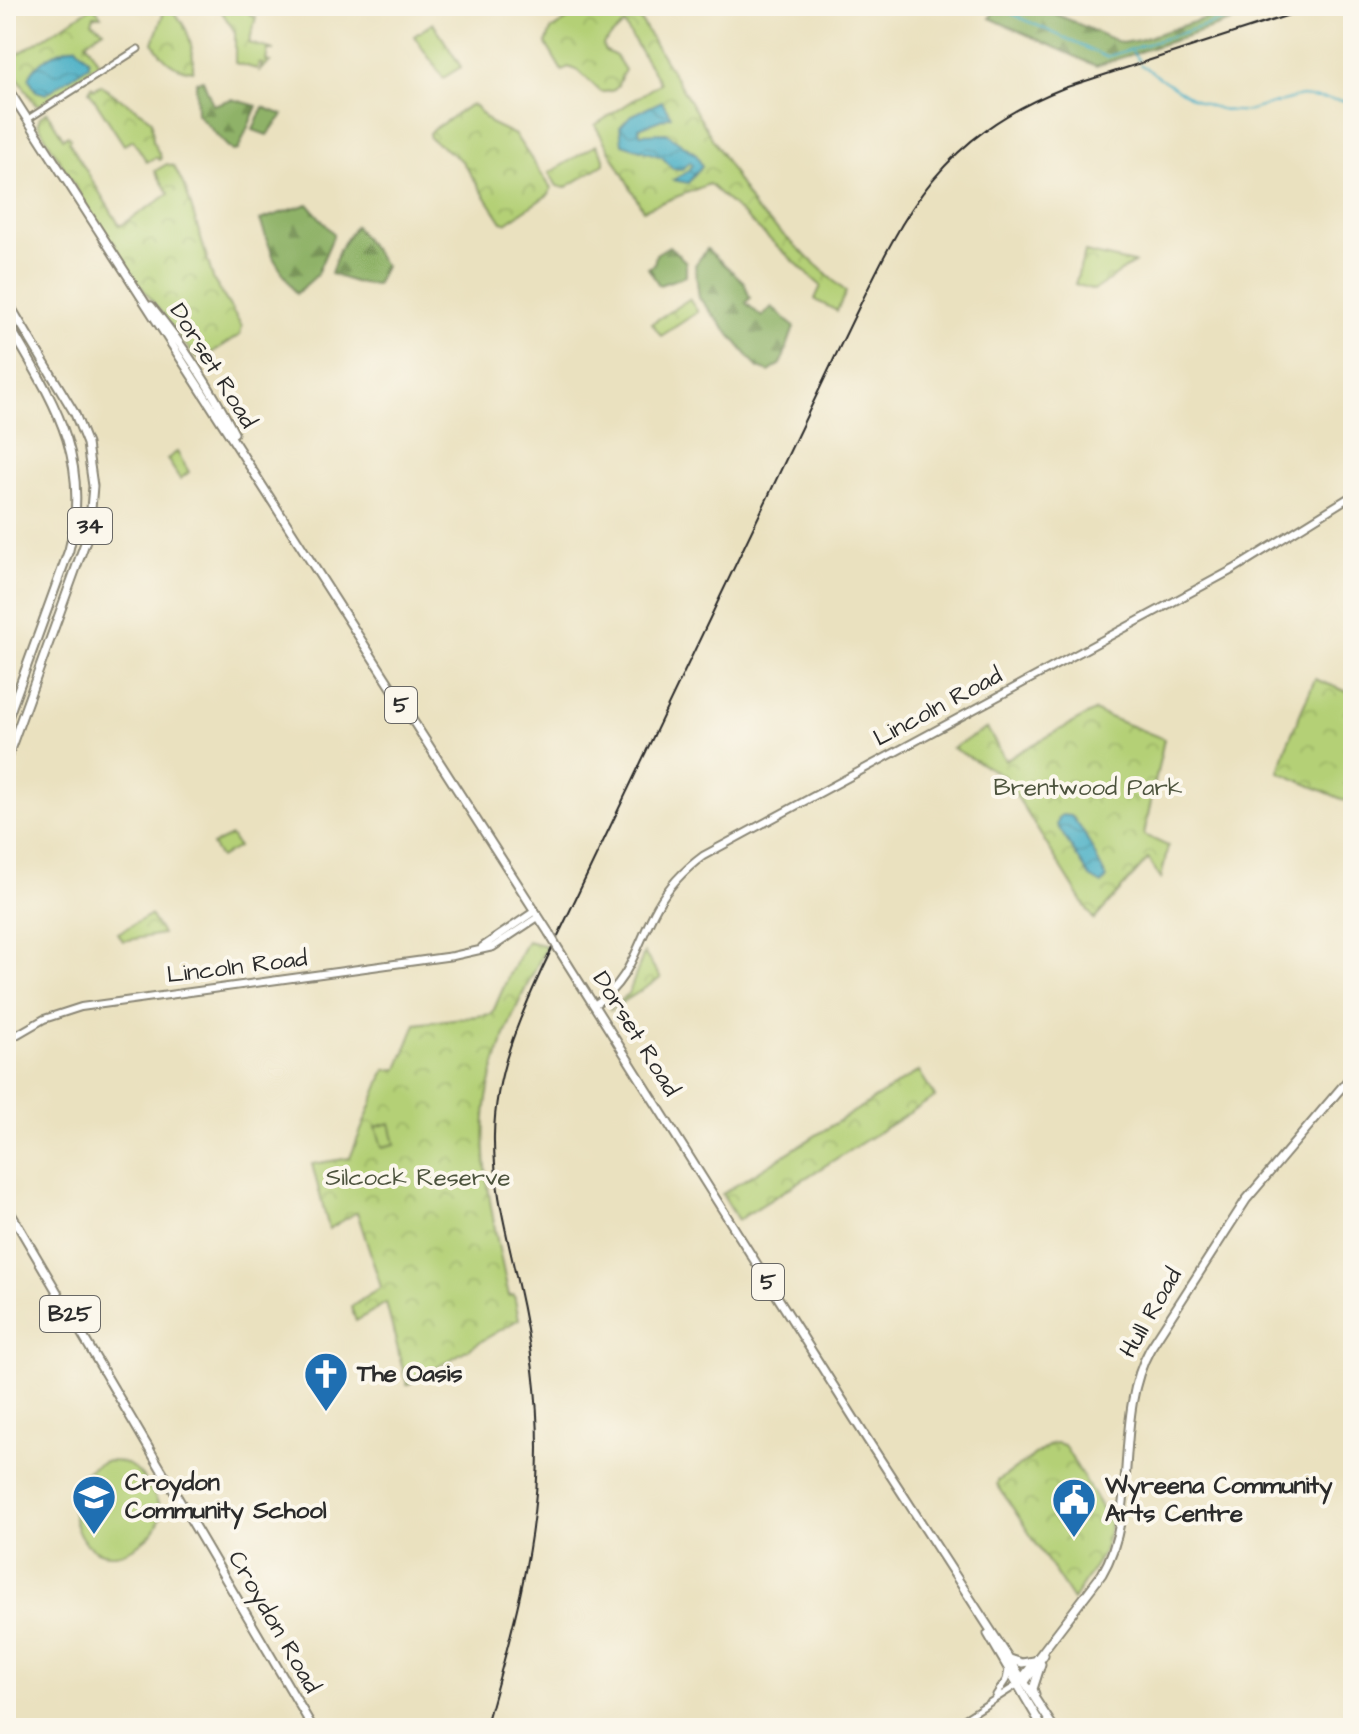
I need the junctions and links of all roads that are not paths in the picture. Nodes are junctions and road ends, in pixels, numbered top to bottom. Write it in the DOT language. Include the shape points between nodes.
graph roads {
  1 [pos="138,49"];
  2 [pos="6,86"];
  3 [pos="28,119"];
  4 [pos="6,299"];
  5 [pos="6,320"];
  6 [pos="1353,495"];
  7 [pos="6,723"];
  8 [pos="6,761"];
  9 [pos="537,914"];
  10 [pos="523,929"];
  11 [pos="548,932"];
  12 [pos="479,949"];
  13 [pos="594,1005"];
  14 [pos="6,1041"];
  15 [pos="1353,1074"];
  16 [pos="6,1205"];
  17 [pos="978,1615"];
  18 [pos="1010,1659"];
  19 [pos="1037,1662"];
  20 [pos="1008,1670"];
  21 [pos="1021,1681"];
  22 [pos="1036,1699"];
  23 [pos="991,1702"];
  24 [pos="313,1728"];
  25 [pos="803,1728"];
  26 [pos="843,1728"];
  27 [pos="950,1728"];
  28 [pos="1043,1728"];
  29 [pos="1054,1728"];
  1 -- 3 [label="street"];
  2 -- 3 [label="main road, Dorset Road / 5"];
  3 -- 9 [label="main road, Dorset Road / 5"];
  4 -- 8 [label="main road, 34" via="75,414 87,444 93,486 89,532"];
  5 -- 7 [label="main road, 34" via="64,425 78,491 69,550"];
  6 -- 13 [label="main road, Lincoln Road" via="1234,569 703,856 662,898 621,982"];
  9 -- 10 [label="main road, Lincoln Road"];
  9 -- 11 [label="main road, Dorset Road / 5"];
  9 -- 12 [label="main road, Lincoln Road"];
  10 -- 11 [label="main road"];
  10 -- 12 [label="main road, Lincoln Road"];
  11 -- 13 [label="main road, Dorset Road / 5, bridge"];
  12 -- 14 [label="main road, Lincoln Road" via="81,1007 44,1019"];
  13 -- 17 [label="main road, Dorset Road / 5"];
  15 -- 19 [label="main road, Hull Road" via="1246,1200 1143,1360 1133,1394 1116,1543 1102,1574"];
  16 -- 24 [label="main road, Croydon Road / B25"];
  17 -- 18 [label="main road, Dorset Road / 5"];
  17 -- 20 [label="main road, Dorset Road / 5"];
  18 -- 19 [label="main road"];
  18 -- 21 [label="main road, Dorset Road / 5"];
  19 -- 21 [label="main road, Hull Road"];
  19 -- 22 [label="main road"];
  20 -- 21 [label="main road, Dorset Road / 5"];
  20 -- 23 [label="street"];
  21 -- 22 [label="main road, Dorset Road / 5"];
  21 -- 23 [label="street"];
  21 -- 28 [label="main road, Dorset Road / 5"];
  22 -- 29 [label="main road, Dorset Road / 5"];
  23 -- 27 [label="street"];
  25 -- 26 [label="street"];
}
